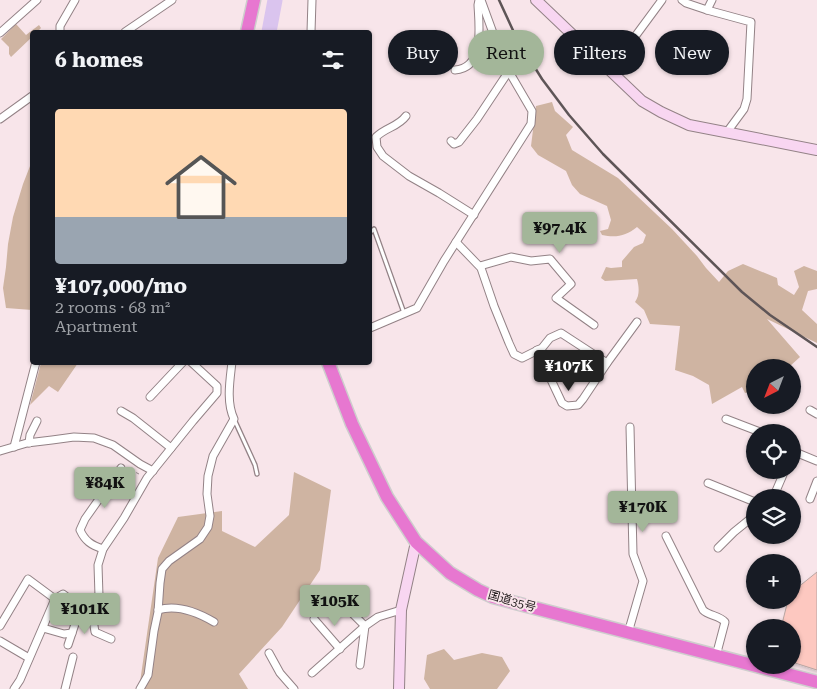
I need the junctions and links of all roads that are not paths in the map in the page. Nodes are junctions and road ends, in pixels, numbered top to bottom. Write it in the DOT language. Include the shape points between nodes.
graph roads {
  1 [pos="37,0"];
  2 [pos="75,0"];
  3 [pos="172,0"];
  4 [pos="254,0"];
  5 [pos="312,0"];
  6 [pos="480,0"];
  7 [pos="536,0"];
  8 [pos="662,0"];
  9 [pos="682,0"];
  10 [pos="712,0"];
  11 [pos="706,10"];
  12 [pos="60,30"];
  13 [pos="127,30"];
  14 [pos="247,30"];
  15 [pos="311,30"];
  16 [pos="491,30"];
  17 [pos="567,30"];
  18 [pos="640,30"];
  19 [pos="0,34"];
  20 [pos="458,70"];
  21 [pos="506,75"];
  22 [pos="511,75"];
  23 [pos="614,75"];
  24 [pos="30,97"];
  25 [pos="406,116"];
  26 [pos="0,119"];
  27 [pos="727,132"];
  28 [pos="451,141"];
  29 [pos="817,150"];
  30 [pos="474,214"];
  31 [pos="372,231"];
  32 [pos="456,242"];
  33 [pos="480,266"];
  34 [pos="404,314"];
  35 [pos="637,322"];
  36 [pos="594,325"];
  37 [pos="372,327"];
  38 [pos="538,350"];
  39 [pos="608,363"];
  40 [pos="35,365"];
  41 [pos="180,365"];
  42 [pos="194,365"];
  43 [pos="232,365"];
  44 [pos="329,365"];
  45 [pos="150,397"];
  46 [pos="810,410"];
  47 [pos="121,411"];
  48 [pos="817,414"];
  49 [pos="234,418"];
  50 [pos="726,419"];
  51 [pos="37,421"];
  52 [pos="630,427"];
  53 [pos="746,427"];
  54 [pos="29,443"];
  55 [pos="14,447"];
  56 [pos="171,448"];
  57 [pos="0,451"];
  58 [pos="801,455"];
  59 [pos="817,460"];
  60 [pos="121,468"];
  61 [pos="153,471"];
  62 [pos="257,474"];
  63 [pos="817,481"];
  64 [pos="708,483"];
  65 [pos="746,498"];
  66 [pos="810,498"];
  67 [pos="746,522"];
  68 [pos="666,536"];
  69 [pos="416,542"];
  70 [pos="718,548"];
  71 [pos="103,550"];
  72 [pos="338,597"];
  73 [pos="55,599"];
  74 [pos="81,606"];
  75 [pos="91,607"];
  76 [pos="158,610"];
  77 [pos="401,610"];
  78 [pos="314,619"];
  79 [pos="214,622"];
  80 [pos="0,626"];
  81 [pos="366,626"];
  82 [pos="43,628"];
  83 [pos="72,633"];
  84 [pos="628,633"];
  85 [pos="111,639"];
  86 [pos="0,641"];
  87 [pos="68,645"];
  88 [pos="340,649"];
  89 [pos="269,653"];
  90 [pos="716,656"];
  91 [pos="73,657"];
  92 [pos="29,658"];
  93 [pos="360,665"];
  94 [pos="312,673"];
  95 [pos="817,682"];
  96 [pos="14,689"];
  97 [pos="65,689"];
  98 [pos="140,689"];
  99 [pos="294,689"];
  100 [pos="399,689"];
  1 -- 19 [label="street"];
  2 -- 12 [label="street"];
  3 -- 13 [label="street"];
  4 -- 14 [label="highway"];
  5 -- 15 [label="street"];
  6 -- 16 [label="street"];
  6 -- 20 [label="street" via="478,46 470,63"];
  7 -- 17 [label="street"];
  8 -- 18 [label="street"];
  9 -- 11 [label="street"];
  10 -- 11 [label="street"];
  11 -- 27 [label="street" via="751,22 747,99"];
  21 -- 28 [label="street" via="459,142 454,144"];
  22 -- 30 [label="street" via="532,111 531,124"];
  23 -- 27 [label="street" via="642,101 661,112 689,124"];
  24 -- 26 [label="street"];
  25 -- 30 [label="street" via="376,137 377,147 383,156 409,176"];
  27 -- 29 [label="street"];
  30 -- 32 [label="street"];
  31 -- 34 [label="lane" via="374,229"];
  32 -- 33 [label="street"];
  32 -- 34 [label="street" via="417,308"];
  33 -- 36 [label="street" via="511,257 531,261 550,259 571,284 556,298"];
  33 -- 38 [label="street" via="514,354 522,358"];
  34 -- 37 [label="street"];
  35 -- 39 [label="street"];
  38 -- 39 [label="street" via="561,332"];
  38 -- 39 [label="street" via="562,403 567,406 578,405"];
  40 -- 55 [label="street"];
  41 -- 45 [label="street"];
  42 -- 56 [label="street" via="216,386 217,393"];
  43 -- 49 [label="street" via="229,394"];
  44 -- 69 [label="highway, 国道35号" via="352,424 387,497"];
  46 -- 48 [label="street"];
  47 -- 56 [label="street"];
  49 -- 62 [label="lane"];
  49 -- 76 [label="street" via="213,456 208,476 208,527 200,539 162,569"];
  50 -- 53 [label="street"];
  51 -- 54 [label="street"];
  52 -- 84 [label="street" via="633,554 643,582"];
  54 -- 55 [label="street"];
  54 -- 61 [label="street" via="74,437 94,438 112,445"];
  55 -- 57 [label="street"];
  56 -- 61 [label="street"];
  58 -- 59 [label="street"];
  60 -- 71 [label="street" via="80,530 92,545"];
  61 -- 71 [label="street"];
  63 -- 66 [label="street"];
  64 -- 65 [label="street"];
  67 -- 70 [label="street"];
  68 -- 90 [label="street" via="703,610 725,622"];
  69 -- 77 [label="street"];
  69 -- 84 [label="highway, 国道35号" via="450,573 493,597"];
  71 -- 75 [label="street" via="98,564 99,596"];
  72 -- 81 [label="street"];
  73 -- 74 [label="street" via="63,594"];
  73 -- 80 [label="street" via="28,579"];
  73 -- 82 [label="street"];
  74 -- 75 [label="street"];
  74 -- 83 [label="street"];
  75 -- 85 [label="street" via="95,632"];
  76 -- 79 [label="street" via="185,610"];
  76 -- 98 [label="street" via="148,675"];
  77 -- 81 [label="street" via="378,617"];
  77 -- 100 [label="street"];
  78 -- 88 [label="street"];
  81 -- 88 [label="street"];
  81 -- 93 [label="street"];
  82 -- 83 [label="street"];
  82 -- 92 [label="street"];
  83 -- 87 [label="street"];
  84 -- 90 [label="highway, 国道35号"];
  86 -- 92 [label="street"];
  88 -- 94 [label="street"];
  89 -- 99 [label="street"];
  90 -- 95 [label="highway, 国道35号"];
  91 -- 97 [label="street"];
  92 -- 96 [label="street"];
}
